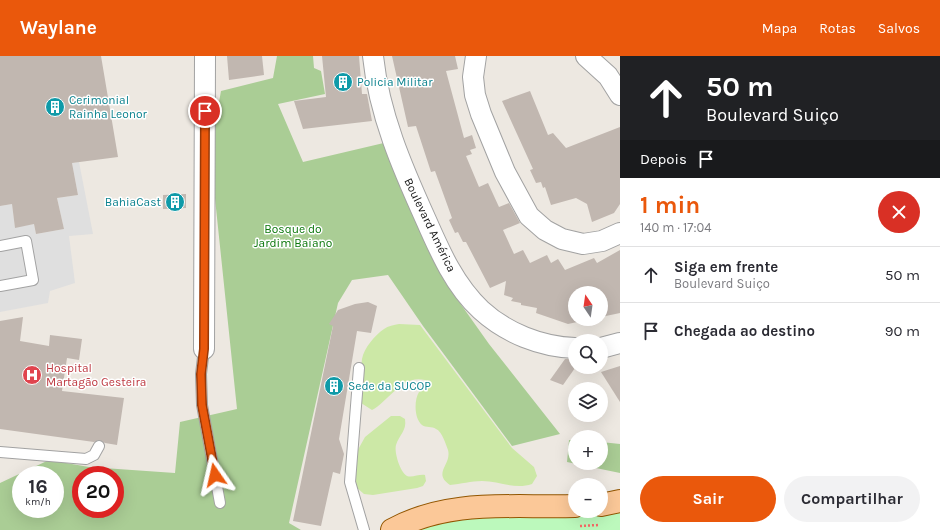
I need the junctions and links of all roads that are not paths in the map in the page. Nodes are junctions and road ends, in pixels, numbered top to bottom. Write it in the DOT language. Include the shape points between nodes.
graph roads {
  1 [pos="205,56"];
  2 [pos="373,56"];
  3 [pos="476,56"];
  4 [pos="586,56"];
  5 [pos="620,95"];
  6 [pos="620,232"];
  7 [pos="0,246"];
  8 [pos="0,286"];
  9 [pos="620,343"];
  10 [pos="608,346"];
  11 [pos="568,348"];
  12 [pos="204,349"];
  13 [pos="359,368"];
  14 [pos="99,446"];
  15 [pos="0,452"];
  16 [pos="620,501"];
  17 [pos="220,502"];
  18 [pos="608,504"];
  19 [pos="568,506"];
  20 [pos="364,530"];
  21 [pos="392,530"];
  1 -- 12 [label="street"];
  2 -- 11 [label="street, Boulevard América" via="388,128 402,168 439,249 458,283 481,310 514,333 557,347"];
  3 -- 6 [label="street" via="472,77 474,95 505,172 529,216 545,230 562,239 583,244 602,241"];
  4 -- 5 [label="street" via="608,76"];
  7 -- 8 [label="lane" via="26,241 33,280"];
  9 -- 10 [label="street"];
  12 -- 17 [label="lane" via="201,374 202,405"];
  13 -- 20 [label="lane" via="350,482"];
  14 -- 15 [label="lane" via="94,455 86,459"];
  16 -- 18 [label="main road"];
  19 -- 21 [label="main road" via="456,508 427,515"];
}
